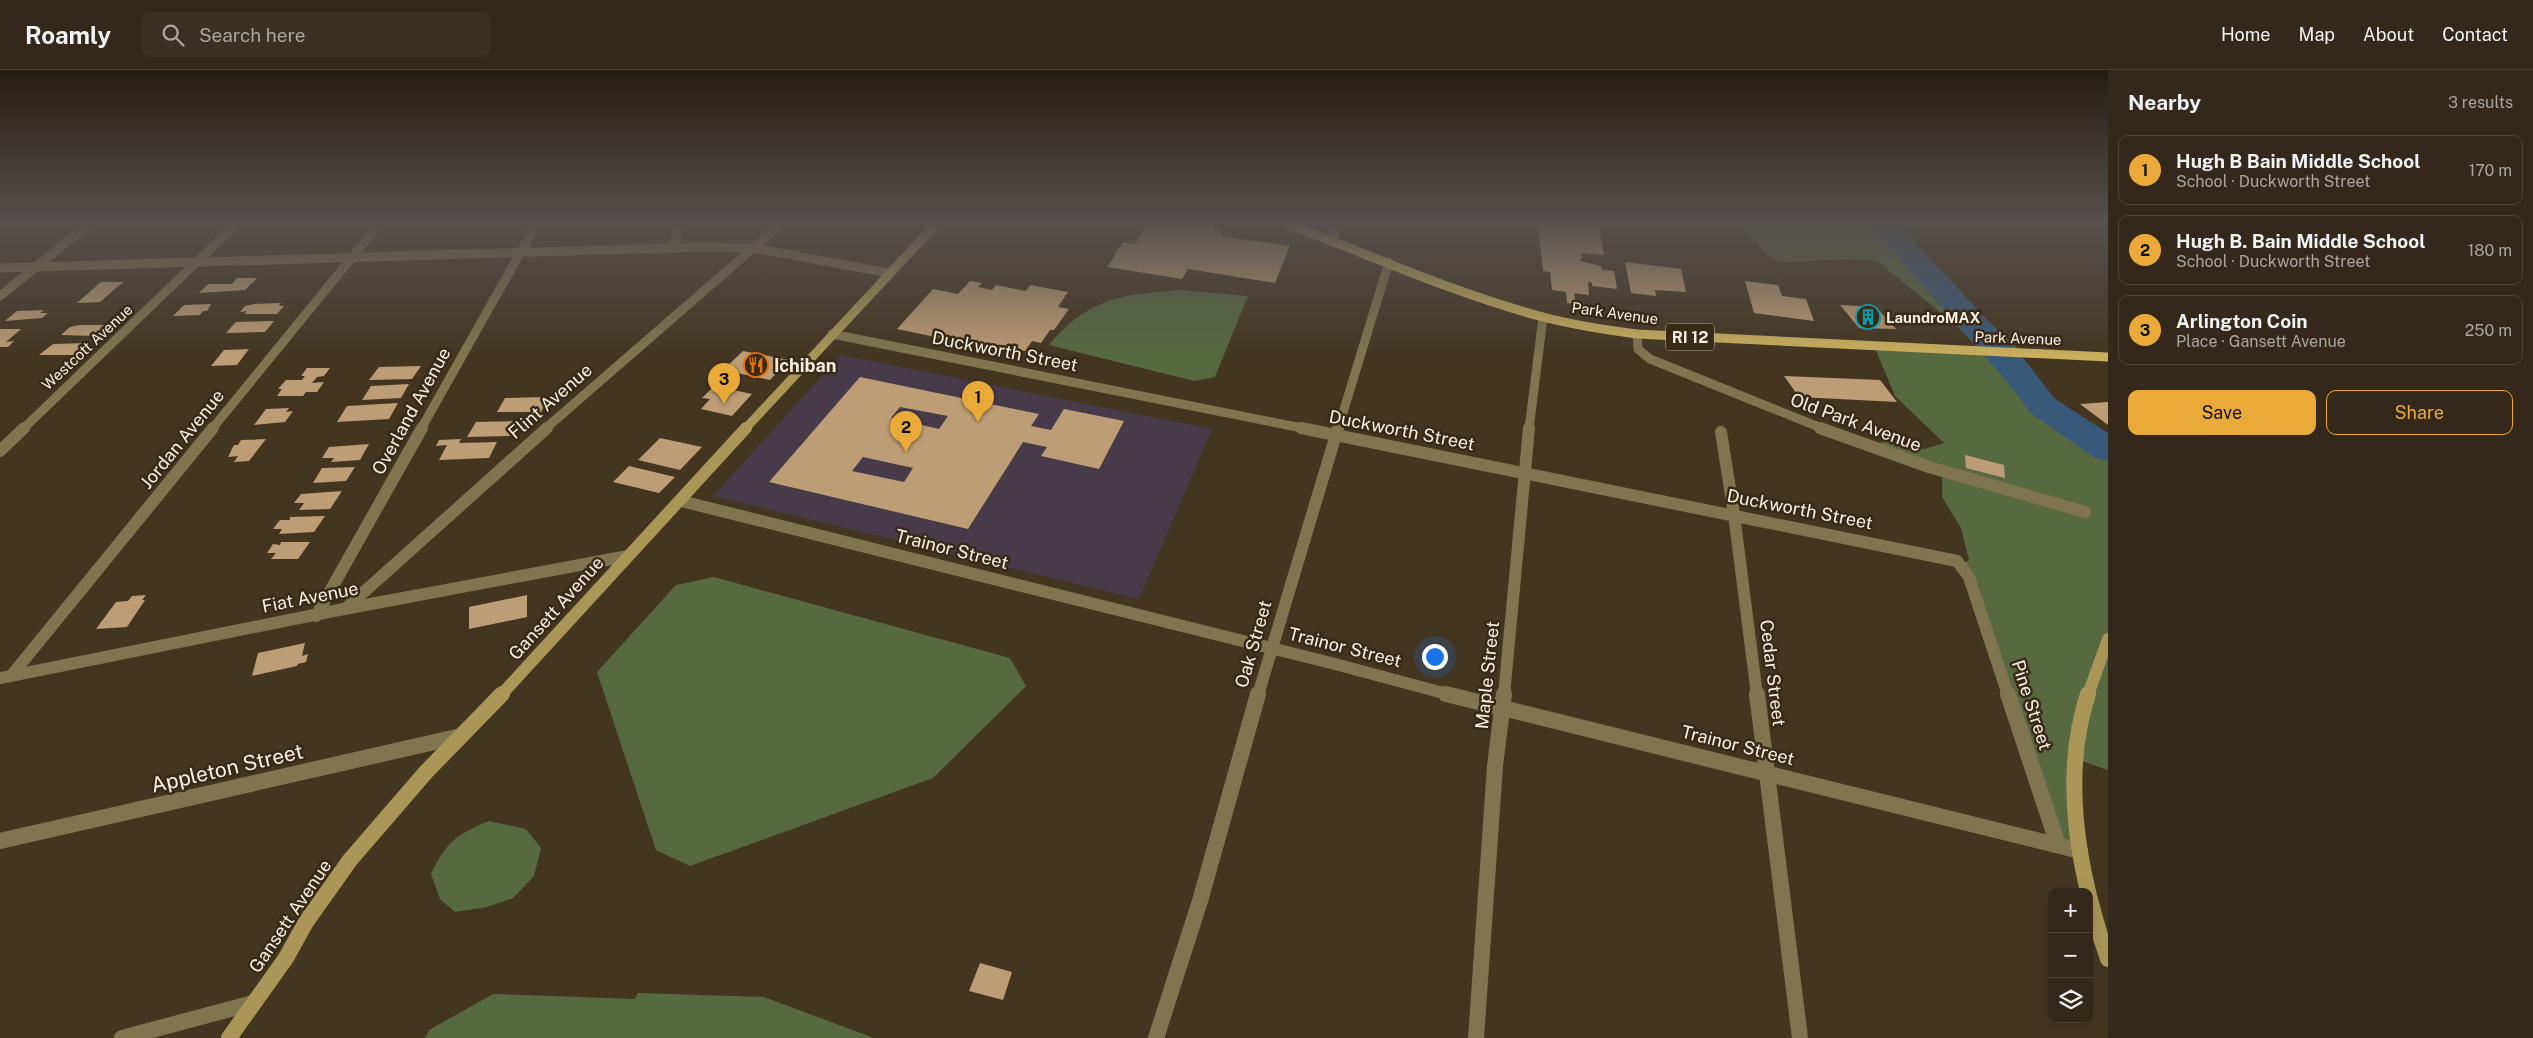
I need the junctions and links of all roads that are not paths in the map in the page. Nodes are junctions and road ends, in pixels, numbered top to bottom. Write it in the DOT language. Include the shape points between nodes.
graph roads {
  1 [pos="33,268"];
  2 [pos="191,268"];
  3 [pos="344,268"];
  4 [pos="511,268"];
  5 [pos="731,268"];
  6 [pos="863,268"];
  7 [pos="894,268"];
  8 [pos="1387,268"];
  9 [pos="1406,268"];
  10 [pos="889,273"];
  11 [pos="0,296"];
  12 [pos="1543,317"];
  13 [pos="832,334"];
  14 [pos="1637,334"];
  15 [pos="2108,357"];
  16 [pos="1721,432"];
  17 [pos="1335,434"];
  18 [pos="0,451"];
  19 [pos="1524,472"];
  20 [pos="681,501"];
  21 [pos="2085,512"];
  22 [pos="1734,514"];
  23 [pos="628,556"];
  24 [pos="1962,567"];
  25 [pos="344,609"];
  26 [pos="316,616"];
  27 [pos="2108,639"];
  28 [pos="1271,648"];
  29 [pos="5,677"];
  30 [pos="1503,709"];
  31 [pos="463,736"];
  32 [pos="1767,773"];
  33 [pos="0,841"];
  34 [pos="2069,848"];
  35 [pos="2108,959"];
  36 [pos="253,1003"];
  37 [pos="122,1038"];
  38 [pos="229,1038"];
  39 [pos="1156,1038"];
  40 [pos="1476,1038"];
  41 [pos="1800,1038"];
  1 -- 11 [label="street"];
  2 -- 18 [label="street, Westcott Avenue"];
  3 -- 29 [label="street, Jordan Avenue"];
  4 -- 26 [label="street, Overland Avenue"];
  5 -- 25 [label="street, Flint Avenue"];
  6 -- 10 [label="street"];
  7 -- 10 [label="main road, Gansett Avenue"];
  8 -- 17 [label="street, Oak Street"];
  9 -- 12 [label="main road, Park Avenue / RI 12"];
  10 -- 13 [label="main road, Gansett Avenue"];
  12 -- 14 [label="main road, Park Avenue / RI 12"];
  12 -- 19 [label="street, Maple Street"];
  13 -- 17 [label="street, Duckworth Street"];
  13 -- 20 [label="main road, Gansett Avenue"];
  14 -- 15 [label="main road, Park Avenue / RI 12"];
  14 -- 21 [label="street, Old Park Avenue" via="1638,350 1650,359 1784,415 1930,467"];
  16 -- 22 [label="street, Cedar Street"];
  17 -- 19 [label="street, Duckworth Street"];
  17 -- 28 [label="street, Oak Street"];
  19 -- 22 [label="street, Duckworth Street"];
  19 -- 30 [label="street, Maple Street"];
  20 -- 23 [label="main road, Gansett Avenue"];
  20 -- 28 [label="street, Trainor Street"];
  22 -- 24 [label="street, Duckworth Street" via="1949,558"];
  22 -- 32 [label="street, Cedar Street"];
  23 -- 25 [label="street, Fiat Avenue"];
  23 -- 31 [label="main road, Gansett Avenue"];
  24 -- 34 [label="street, Pine Street" via="1969,577"];
  25 -- 26 [label="street, Fiat Avenue"];
  26 -- 29 [label="street, Fiat Avenue"];
  27 -- 34 [label="main road" via="2078,733 2076,808"];
  28 -- 30 [label="street, Trainor Street"];
  28 -- 39 [label="street, Oak Street" via="1200,901"];
  30 -- 32 [label="street, Trainor Street"];
  30 -- 40 [label="street, Maple Street" via="1495,766"];
  31 -- 33 [label="street, Appleton Street"];
  31 -- 36 [label="main road, Gansett Avenue" via="426,772 350,860"];
  32 -- 34 [label="street, Trainor Street"];
  32 -- 41 [label="street, Cedar Street"];
  34 -- 35 [label="main road"];
  36 -- 37 [label="street"];
  36 -- 38 [label="main road, Gansett Avenue"];
}
